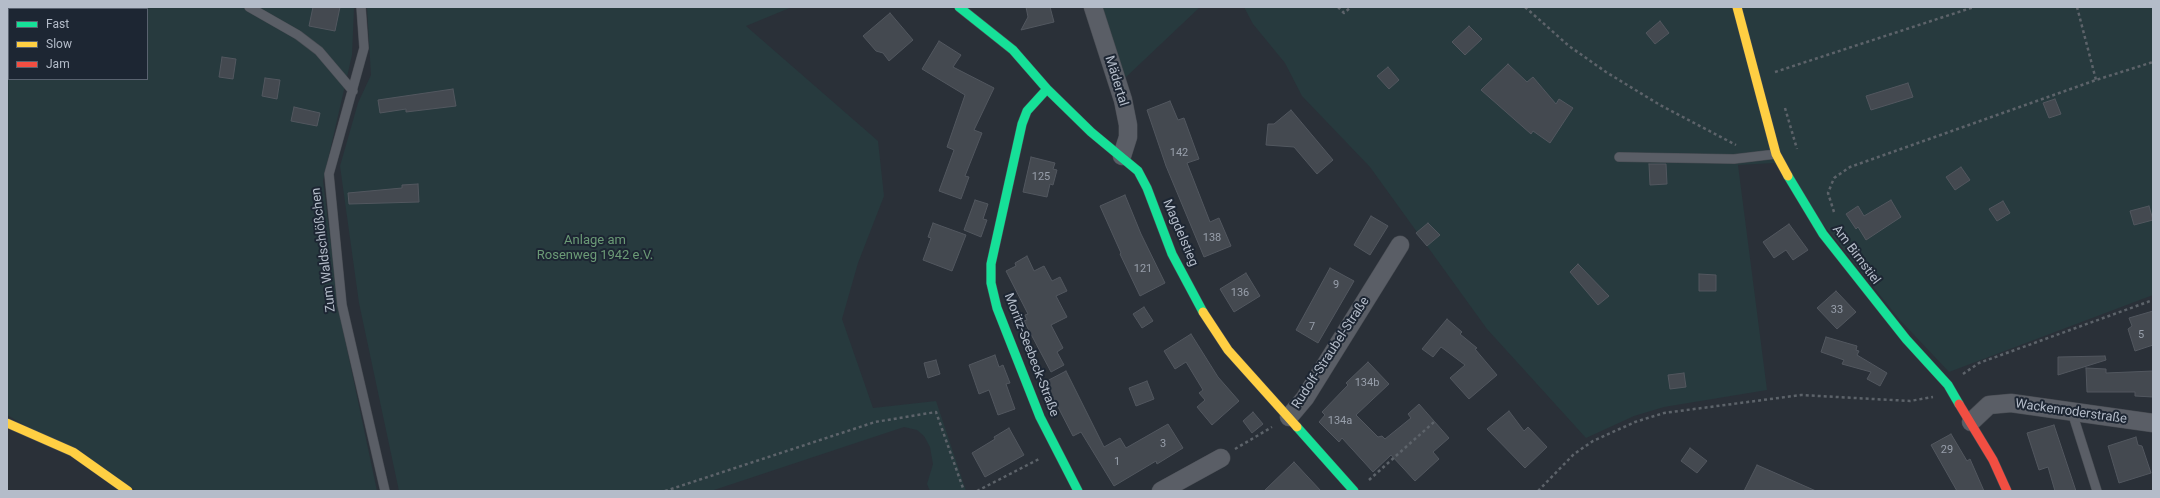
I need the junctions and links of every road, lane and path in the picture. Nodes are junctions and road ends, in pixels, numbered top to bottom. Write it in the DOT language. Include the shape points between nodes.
graph roads {
  1 [pos="249,7"];
  2 [pos="361,7"];
  3 [pos="959,7"];
  4 [pos="1093,7"];
  5 [pos="1338,7"];
  6 [pos="1351,7"];
  7 [pos="1524,7"];
  8 [pos="1737,7"];
  9 [pos="1974,7"];
  10 [pos="2077,7"];
  11 [pos="2153,62"];
  12 [pos="1776,78"];
  13 [pos="2096,80"];
  14 [pos="1048,89"];
  15 [pos="353,91"];
  16 [pos="1785,107"];
  17 [pos="1798,150"];
  18 [pos="1776,154"];
  19 [pos="1122,156"];
  20 [pos="1758,156"];
  21 [pos="1618,157"];
  22 [pos="1835,214"];
  23 [pos="1400,245"];
  24 [pos="2153,300"];
  25 [pos="1950,388"];
  26 [pos="2072,412"];
  27 [pos="1288,417"];
  28 [pos="1434,422"];
  29 [pos="1971,422"];
  30 [pos="2153,423"];
  31 [pos="7,424"];
  32 [pos="1057,450"];
  33 [pos="1221,458"];
  34 [pos="1363,485"];
  35 [pos="128,491"];
  36 [pos="384,491"];
  37 [pos="665,491"];
  38 [pos="964,491"];
  39 [pos="977,491"];
  40 [pos="1078,491"];
  41 [pos="1161,491"];
  42 [pos="1354,491"];
  43 [pos="1538,491"];
  44 [pos="2007,491"];
  45 [pos="2097,491"];
  1 -- 15 [label="lane" via="298,35 319,51"];
  2 -- 15 [label="lane, Zum Waldschlößchen" via="364,48"];
  3 -- 14 [label="street, Magdelstieg" via="1013,50"];
  4 -- 19 [label="street, Mädertal" via="1123,100 1128,125 1128,137"];
  5 -- 6 [label="path" via="1344,14"];
  7 -- 20 [label="path" via="1569,46 1606,72 1660,105"];
  8 -- 18 [label="street, Am Birnstiel"];
  9 -- 12 [label="path" via="1774,71"];
  10 -- 13 [label="path"];
  11 -- 13 [label="path"];
  13 -- 22 [label="path" via="1850,167 1834,178 1828,193"];
  14 -- 19 [label="street, Magdelstieg" via="1091,132"];
  14 -- 32 [label="street, Moritz-Seebeck-Straße" via="1028,111 1022,124 991,264 991,283 1005,330 1040,417"];
  15 -- 36 [label="lane, Zum Waldschlößchen" via="329,174 342,305"];
  16 -- 17 [label="path"];
  18 -- 20 [label="lane"];
  18 -- 25 [label="street, Am Birnstiel" via="1827,239 1906,339"];
  19 -- 27 [label="street, Magdelstieg" via="1138,171 1147,188 1172,254 1199,306 1228,350"];
  20 -- 21 [label="lane" via="1734,159"];
  23 -- 27 [label="street, Rudolf-Straubel-Straße" via="1305,398"];
  24 -- 25 [label="path" via="1979,363"];
  25 -- 29 [label="street, Am Birnstiel"];
  25 -- 43 [label="path" via="1910,400 1801,395 1664,413 1635,422 1593,441 1574,454"];
  26 -- 29 [label="street, Wackenroderstraße" via="2011,403 1989,405"];
  26 -- 30 [label="street, Wackenroderstraße"];
  26 -- 45 [label="lane"];
  27 -- 33 [label="path, Rudolf-Straubel-Straße"];
  27 -- 42 [label="street, Magdelstieg"];
  28 -- 34 [label="path"];
  29 -- 44 [label="street, Am Birnstiel"];
  31 -- 35 [label="street" via="73,452"];
  32 -- 39 [label="path"];
  32 -- 40 [label="street, Moritz-Seebeck-Straße"];
  33 -- 41 [label="street"];
  37 -- 38 [label="path" via="875,422 936,412"];
}
